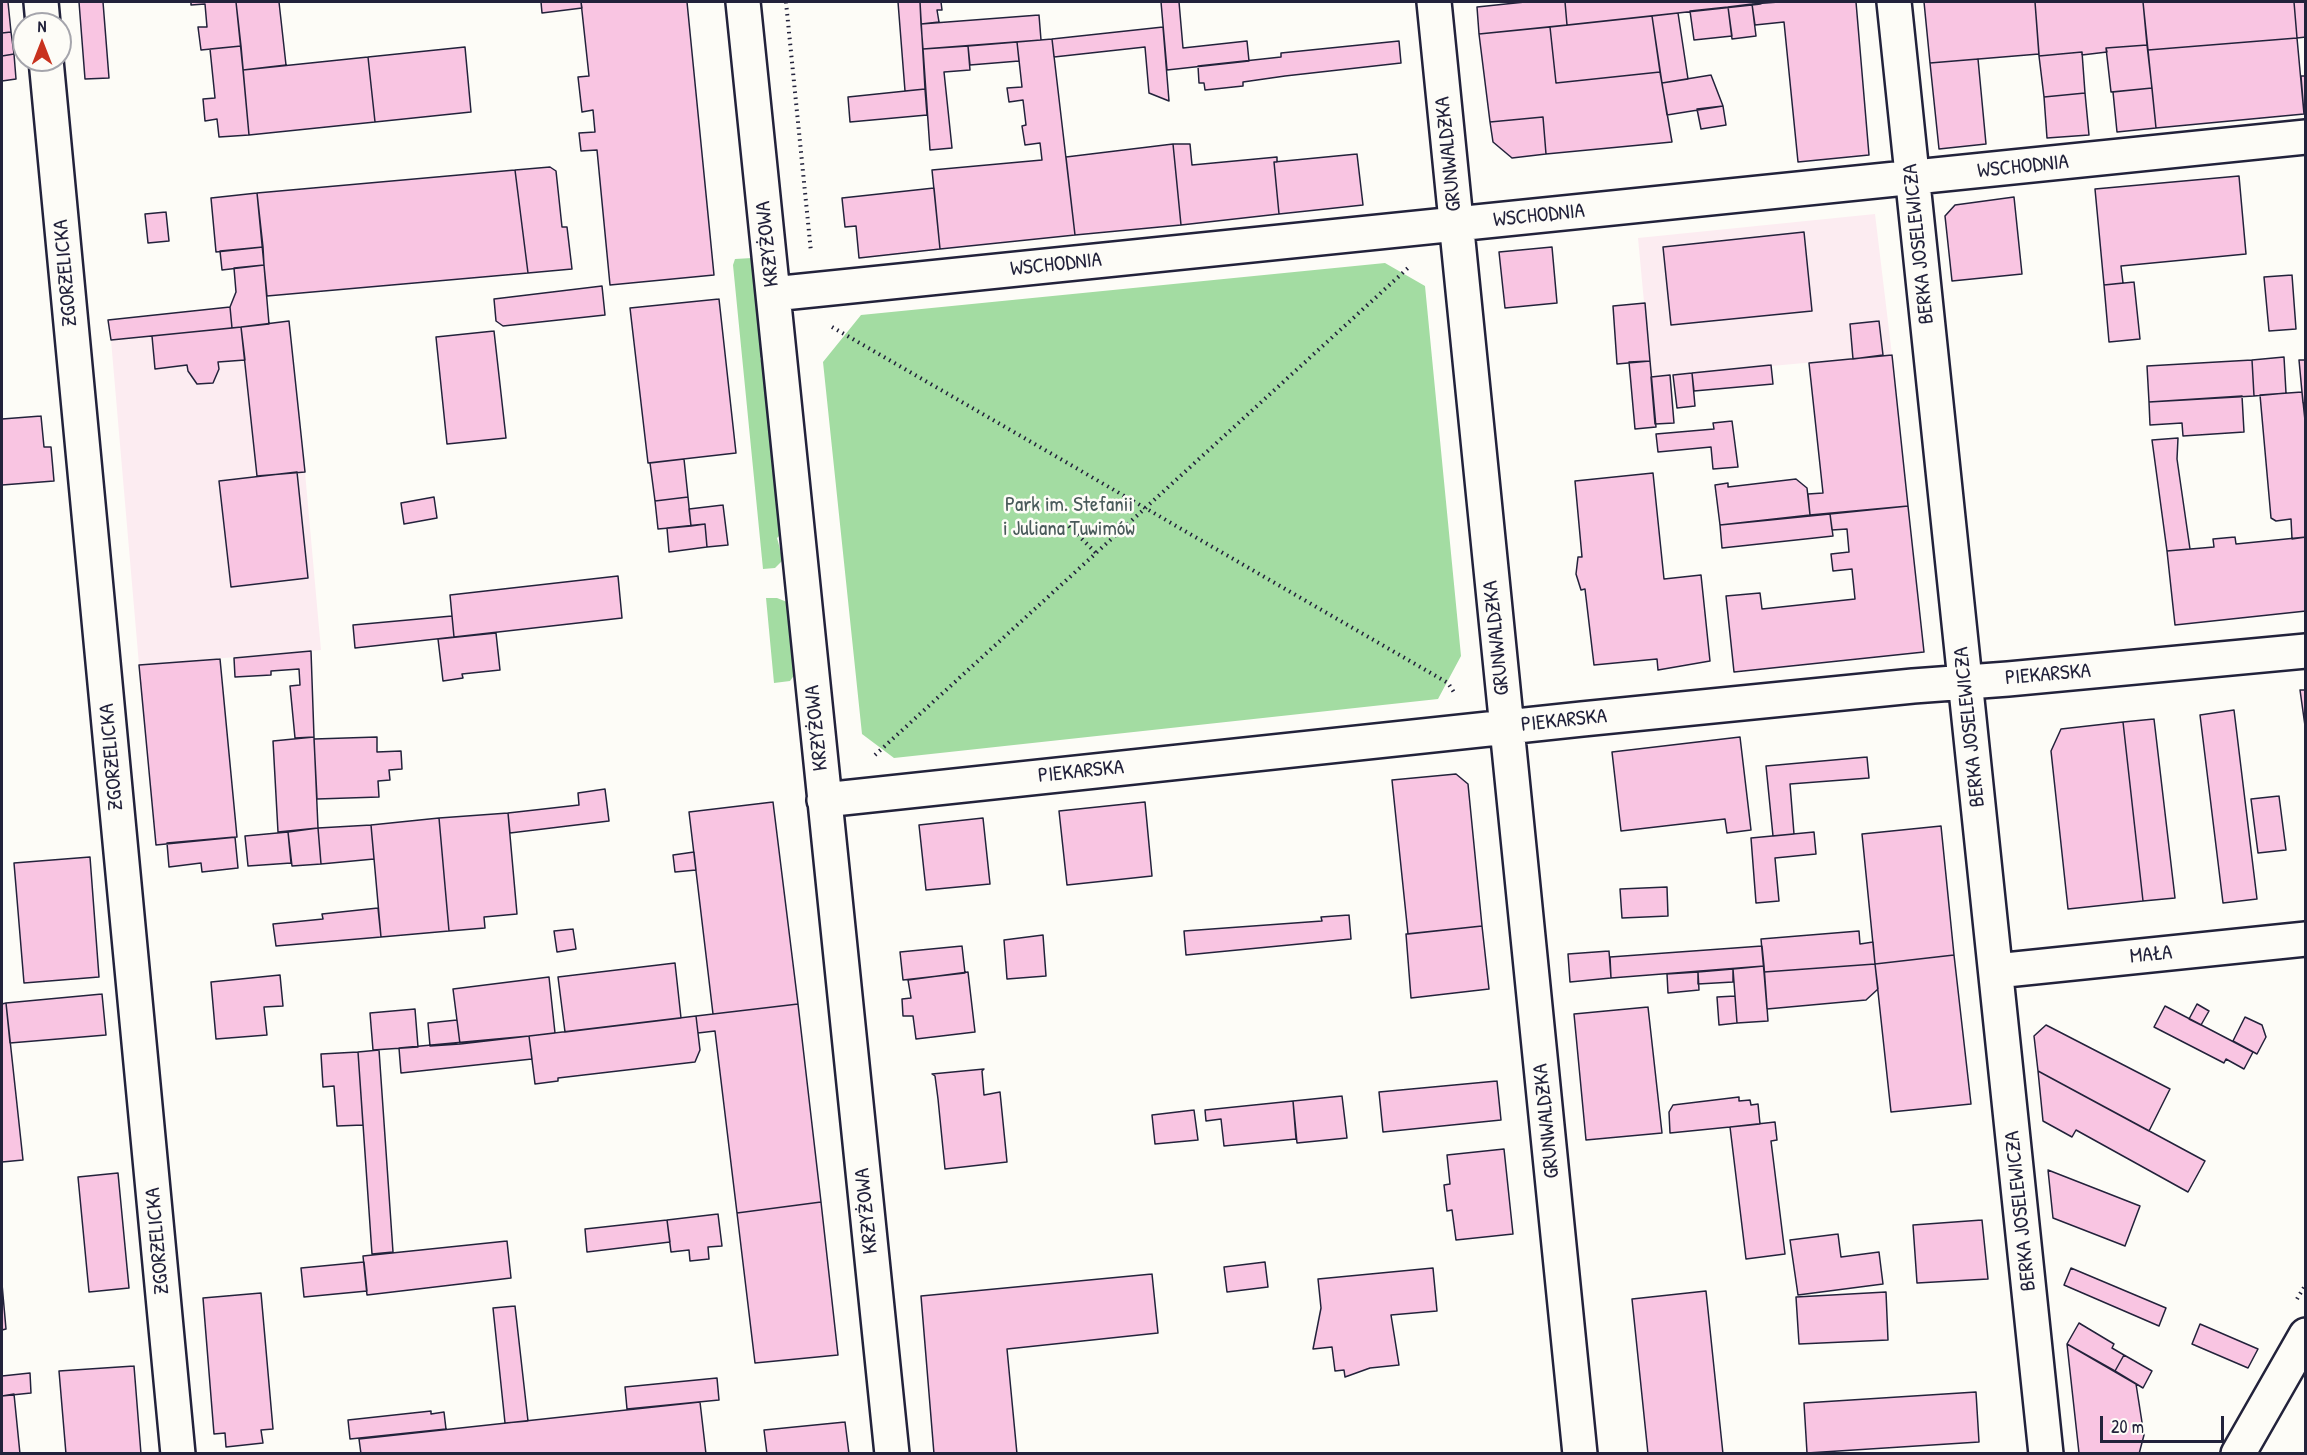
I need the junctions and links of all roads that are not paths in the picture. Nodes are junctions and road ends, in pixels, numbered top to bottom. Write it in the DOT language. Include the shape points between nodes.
graph roads {
  1 [pos="742,2"];
  2 [pos="1434,2"];
  3 [pos="1894,2"];
  4 [pos="47,72"];
  5 [pos="2306,137"];
  6 [pos="1912,178"];
  7 [pos="1456,225"];
  8 [pos="773,294"];
  9 [pos="2306,651"];
  10 [pos="1965,682"];
  11 [pos="1507,727"];
  12 [pos="824,800"];
  13 [pos="2306,939"];
  14 [pos="1996,971"];
  15 [pos="2306,1335"];
  16 [pos="178,1454"];
  17 [pos="892,1454"];
  18 [pos="1580,1454"];
  19 [pos="2046,1454"];
  20 [pos="2238,1454"];
  1 -- 8 [label="street, KRZYŻOWA"];
  2 -- 7 [label="street, GRUNWALDZKA"];
  3 -- 6 [label="street, BERKA JOSELEWICZA"];
  4 -- 16 [label="street, ZGORZELICKA"];
  5 -- 6 [label="street, WSCHODNIA"];
  6 -- 7 [label="street, WSCHODNIA"];
  6 -- 10 [label="street, BERKA JOSELEWICZA"];
  7 -- 8 [label="street, WSCHODNIA"];
  7 -- 11 [label="street, GRUNWALDZKA"];
  8 -- 12 [label="street, KRZYŻOWA"];
  9 -- 10 [label="street, PIEKARSKA"];
  10 -- 11 [label="street, PIEKARSKA"];
  10 -- 14 [label="street, BERKA JOSELEWICZA"];
  11 -- 12 [label="street, PIEKARSKA"];
  11 -- 18 [label="street, GRUNWALDZKA"];
  12 -- 17 [label="street, KRZYŻOWA"];
  13 -- 14 [label="street, MAŁA"];
  14 -- 19 [label="street, BERKA JOSELEWICZA"];
  15 -- 20 [label="street"];
}
